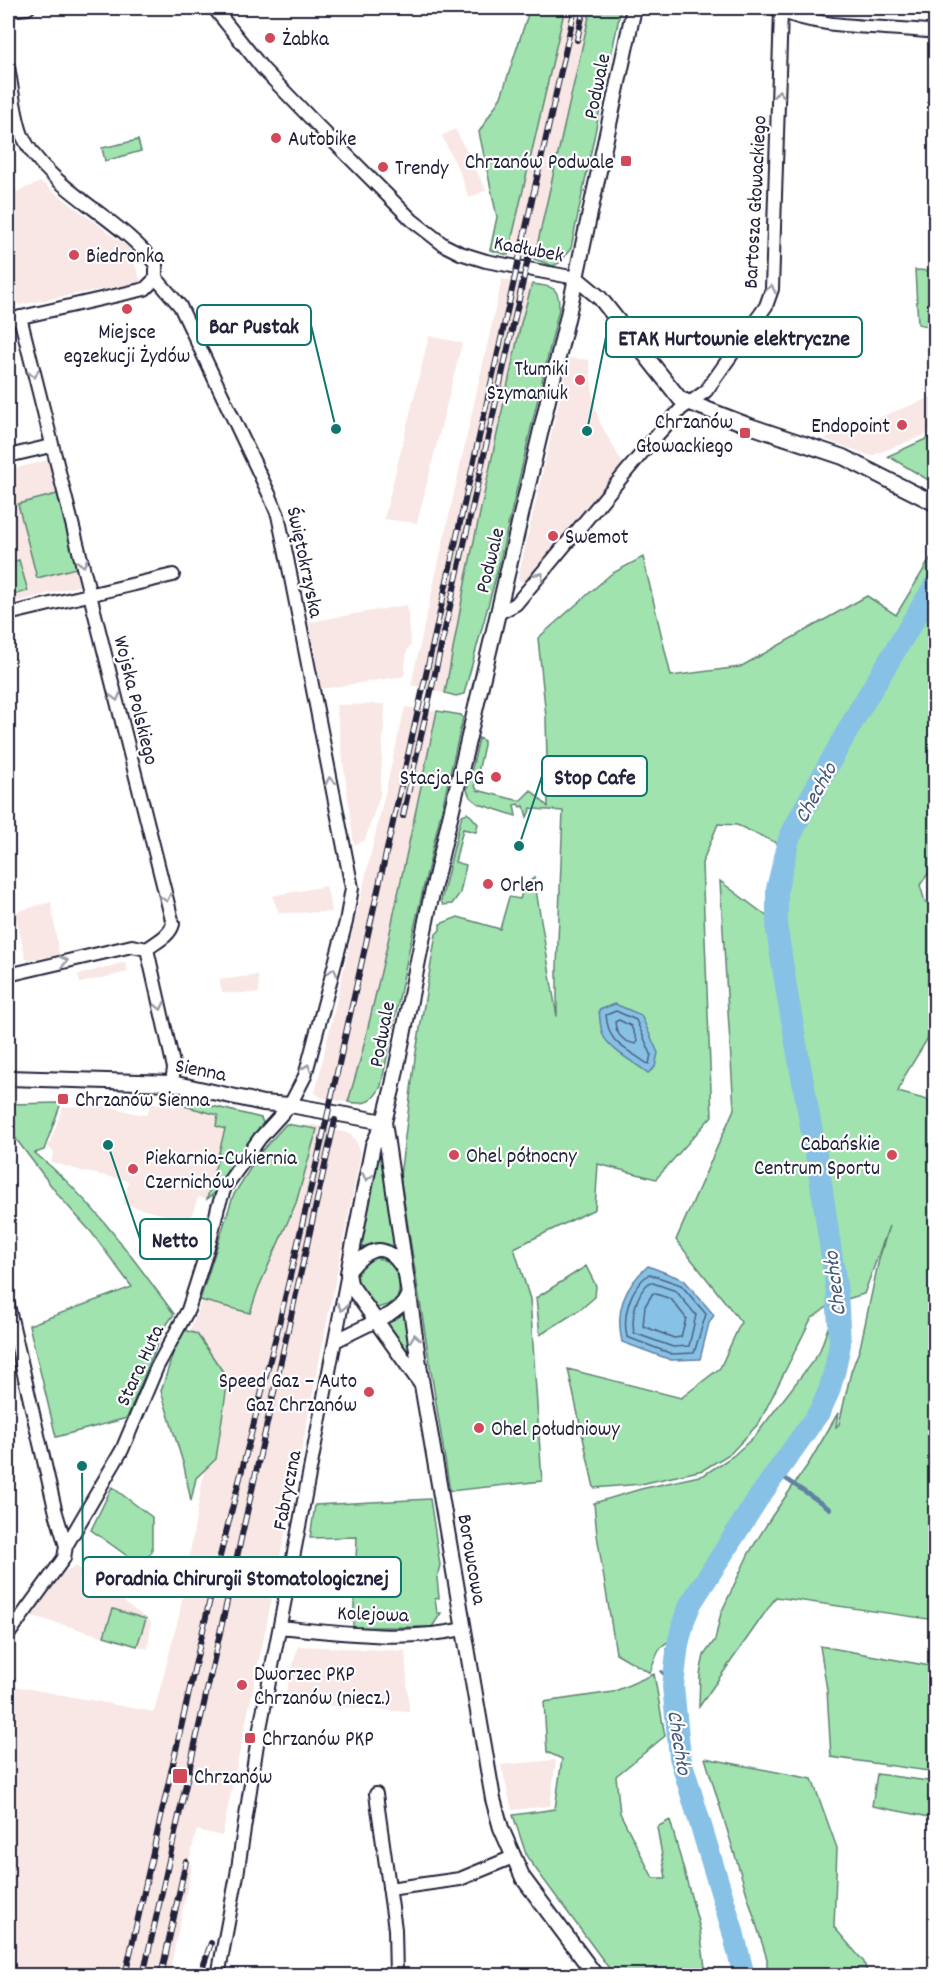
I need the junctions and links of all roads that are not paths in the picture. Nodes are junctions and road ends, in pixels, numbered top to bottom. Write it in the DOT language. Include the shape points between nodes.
graph roads {
  1 [pos="28,8"];
  2 [pos="214,8"];
  3 [pos="634,8"];
  4 [pos="778,9"];
  5 [pos="8,10"];
  6 [pos="936,32"];
  7 [pos="8,67"];
  8 [pos="156,278"];
  9 [pos="576,278"];
  10 [pos="14,318"];
  11 [pos="689,403"];
  12 [pos="51,446"];
  13 [pos="8,456"];
  14 [pos="936,504"];
  15 [pos="173,575"];
  16 [pos="91,594"];
  17 [pos="8,614"];
  18 [pos="497,614"];
  19 [pos="147,949"];
  20 [pos="8,975"];
  21 [pos="8,1078"];
  22 [pos="172,1083"];
  23 [pos="290,1105"];
  24 [pos="384,1122"];
  25 [pos="348,1273"];
  26 [pos="406,1274"];
  27 [pos="409,1292"];
  28 [pos="8,1305"];
  29 [pos="376,1320"];
  30 [pos="335,1341"];
  31 [pos="422,1385"];
  32 [pos="66,1546"];
  33 [pos="280,1627"];
  34 [pos="463,1629"];
  35 [pos="8,1635"];
  36 [pos="376,1794"];
  37 [pos="513,1857"];
  38 [pos="389,1889"];
  39 [pos="218,1976"];
  40 [pos="396,1976"];
  41 [pos="596,1976"];
  1 -- 5 [label="street"];
  2 -- 9 [label="street, Kadłubek" via="263,69 318,126 412,220 444,245 490,262"];
  3 -- 9 [label="street, Podwale"];
  4 -- 6 [label="street" via="844,24"];
  11 -- 4 [label="street, Bartosza Głowackiego, one-way" via="706,391 766,306 772,289"];
  7 -- 8 [label="street, Świętokrzyska" via="21,133 35,158 145,251 157,268"];
  8 -- 10 [label="street" via="145,289"];
  23 -- 8 [label="street, Świętokrzyska, one-way" via="314,1042 352,888 278,515 180,306"];
  9 -- 11 [label="street, Kadłubek" via="600,297 680,399"];
  9 -- 18 [label="street, Podwale"];
  10 -- 12 [label="street, Wojska Polskiego, one-way"];
  11 -- 14 [label="street, Kadłubek" via="843,457"];
  18 -- 11 [label="street, Bartosza Głowackiego, one-way" via="516,604 651,442"];
  12 -- 13 [label="street"];
  12 -- 16 [label="street, Wojska Polskiego, one-way"];
  15 -- 16 [label="street"];
  16 -- 17 [label="street"];
  16 -- 19 [label="street, Wojska Polskiego, one-way" via="173,924 167,934"];
  18 -- 24 [label="street, Podwale"];
  20 -- 19 [label="street, one-way" via="132,946"];
  19 -- 22 [label="street, one-way" via="174,1068"];
  21 -- 22 [label="street, Sienna"];
  22 -- 23 [label="street, Sienna"];
  23 -- 24 [label="street, Sienna"];
  23 -- 32 [label="street, Stara Huta" via="260,1138 225,1188 188,1310 157,1367 122,1450"];
  24 -- 25 [label="street, Fabryczna, one-way" via="373,1145"];
  24 -- 26 [label="street, Borowcowa"];
  25 -- 26 [label="street" via="373,1250 397,1259"];
  25 -- 29 [label="street" via="351,1284"];
  25 -- 30 [label="street, Fabryczna, one-way"];
  26 -- 27 [label="street, Borowcowa"];
  27 -- 29 [label="street" via="402,1305"];
  31 -- 27 [label="street, Borowcowa, one-way"];
  28 -- 32 [label="street"];
  29 -- 30 [label="street"];
  29 -- 31 [label="street"];
  30 -- 33 [label="street, Fabryczna"];
  31 -- 34 [label="street, Borowcowa"];
  32 -- 35 [label="street, Stara Huta" via="64,1558"];
  33 -- 34 [label="street, Kolejowa" via="388,1635"];
  33 -- 39 [label="street, Fabryczna"];
  34 -- 37 [label="street, Borowcowa" via="493,1798"];
  36 -- 38 [label="street"];
  37 -- 38 [label="street" via="460,1879"];
  37 -- 41 [label="street, Borowcowa" via="534,1894"];
  38 -- 40 [label="street"];
}
